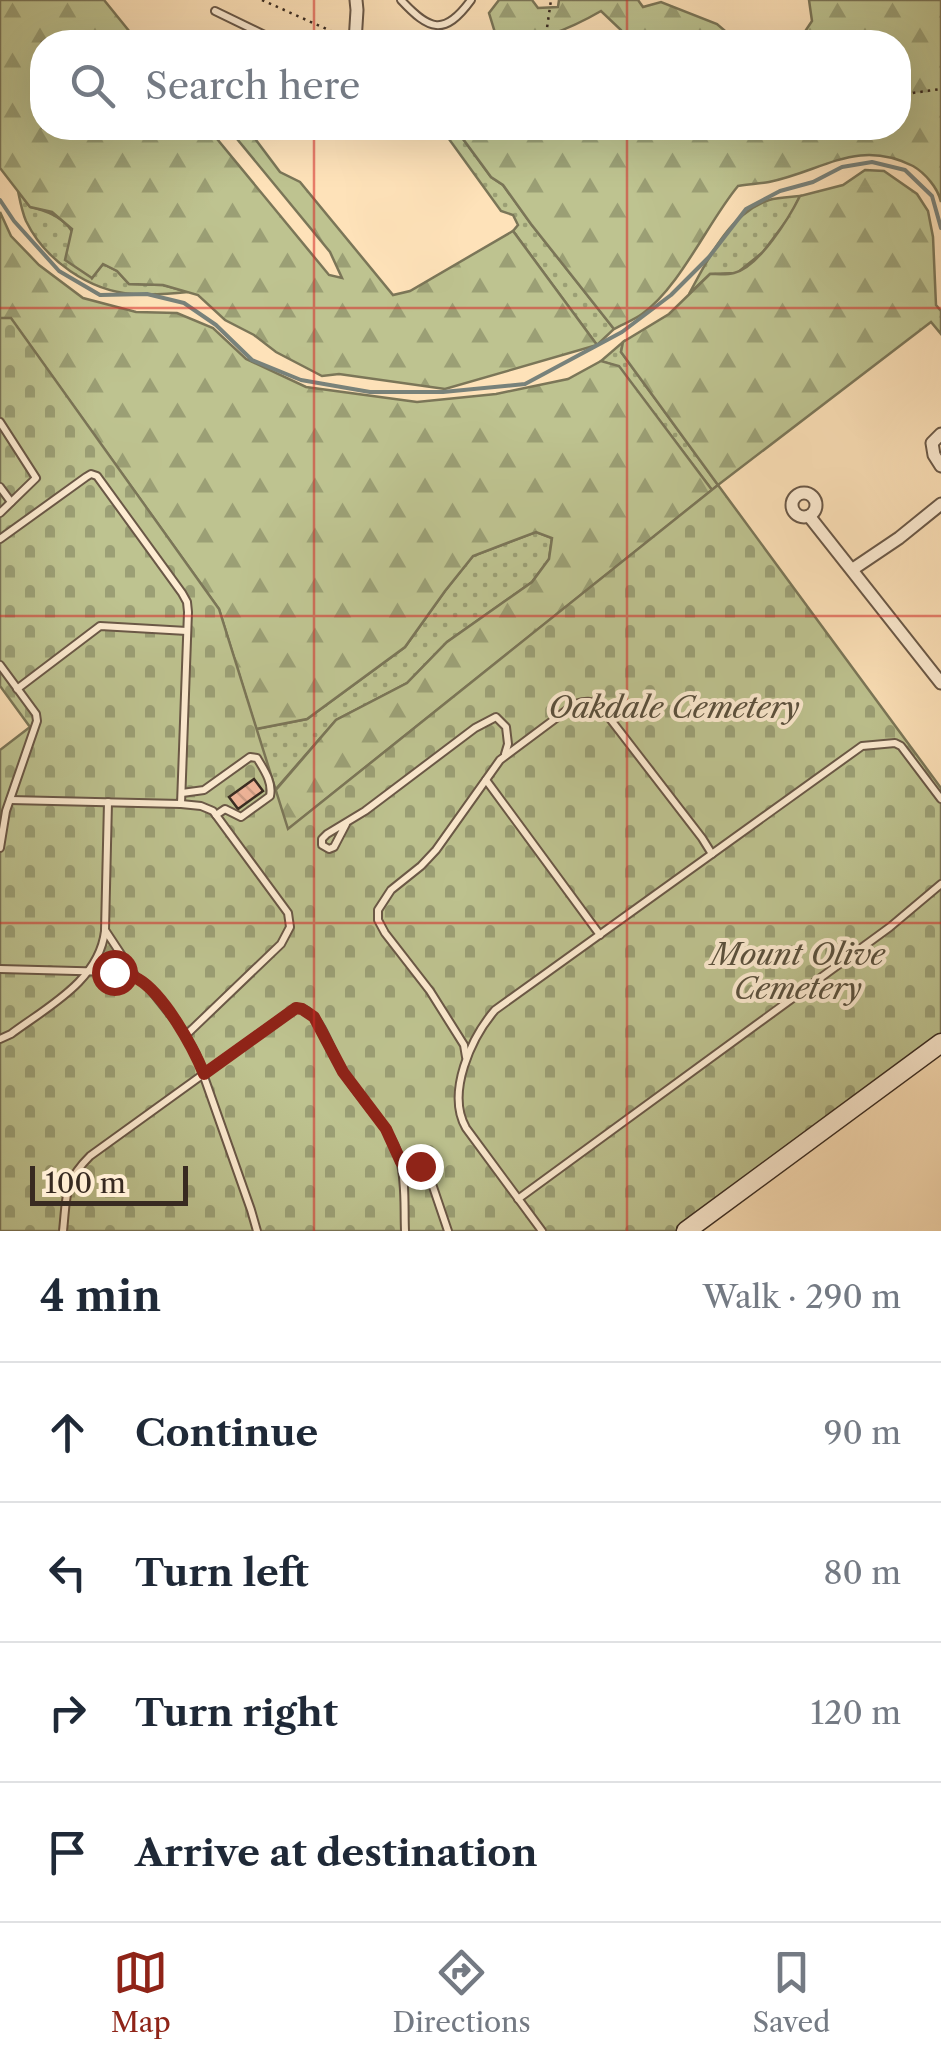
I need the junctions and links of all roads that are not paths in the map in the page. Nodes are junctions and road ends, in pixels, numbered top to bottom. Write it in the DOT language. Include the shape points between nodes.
graph roads {
  1 [pos="356,0"];
  2 [pos="401,0"];
  3 [pos="471,0"];
  4 [pos="215,11"];
  5 [pos="255,30"];
  6 [pos="356,30"];
  7 [pos="0,422"];
  8 [pos="941,434"];
  9 [pos="941,466"];
  10 [pos="0,487"];
  11 [pos="12,502"];
  12 [pos="941,504"];
  13 [pos="0,513"];
  14 [pos="809,516"];
  15 [pos="0,539"];
  16 [pos="853,570"];
  17 [pos="187,631"];
  18 [pos="941,652"];
  19 [pos="927,663"];
  20 [pos="0,666"];
  21 [pos="941,682"];
  22 [pos="17,688"];
  23 [pos="504,756"];
  24 [pos="486,780"];
  25 [pos="182,793"];
  26 [pos="941,799"];
  27 [pos="10,800"];
  28 [pos="108,802"];
  29 [pos="180,804"];
  30 [pos="216,815"];
  31 [pos="346,824"];
  32 [pos="0,848"];
  33 [pos="712,854"];
  34 [pos="941,884"];
  35 [pos="105,930"];
  36 [pos="600,934"];
  37 [pos="0,969"];
  38 [pos="89,972"];
  39 [pos="137,978"];
  40 [pos="185,1036"];
  41 [pos="0,1039"];
  42 [pos="941,1044"];
  43 [pos="466,1058"];
  44 [pos="204,1074"];
  45 [pos="401,1162"];
  46 [pos="518,1199"];
  47 [pos="63,1231"];
  48 [pos="257,1231"];
  49 [pos="405,1231"];
  50 [pos="448,1231"];
  51 [pos="542,1231"];
  52 [pos="686,1231"];
  1 -- 6 [label="street"];
  2 -- 3 [label="lane" via="420,21 443,26"];
  4 -- 5 [label="lane"];
  7 -- 11 [label="lane" via="36,478"];
  8 -- 9 [label="street" via="932,444"];
  10 -- 11 [label="lane"];
  11 -- 13 [label="lane"];
  12 -- 16 [label="street"];
  14 -- 16 [label="street"];
  15 -- 17 [label="lane" via="86,477 97,476 182,593"];
  16 -- 19 [label="street"];
  17 -- 22 [label="lane" via="100,626"];
  17 -- 25 [label="lane"];
  18 -- 19 [label="street"];
  19 -- 21 [label="street"];
  20 -- 22 [label="lane"];
  22 -- 27 [label="lane" via="37,721"];
  23 -- 24 [label="lane"];
  23 -- 31 [label="lane" via="506,727 492,718"];
  23 -- 33 [label="lane" via="575,704 595,702"];
  24 -- 36 [label="lane"];
  24 -- 43 [label="lane" via="436,850 378,910 384,932 430,991"];
  25 -- 29 [label="lane"];
  25 -- 30 [label="lane" via="204,790 257,758 270,796 241,817 225,809"];
  26 -- 33 [label="lane" via="901,746 862,746"];
  27 -- 28 [label="lane"];
  27 -- 32 [label="lane"];
  28 -- 29 [label="lane"];
  28 -- 35 [label="lane"];
  29 -- 30 [label="lane"];
  30 -- 40 [label="lane" via="288,913 290,927 282,944"];
  33 -- 36 [label="lane"];
  34 -- 46 [label="lane"];
  35 -- 38 [label="lane"];
  35 -- 39 [label="lane"];
  36 -- 43 [label="lane" via="495,1010"];
  37 -- 38 [label="lane"];
  38 -- 39 [label="lane"];
  38 -- 41 [label="lane"];
  39 -- 40 [label="lane"];
  40 -- 44 [label="lane"];
  42 -- 52 [label="street"];
  43 -- 46 [label="lane" via="459,1114"];
  44 -- 45 [label="lane" via="302,1009 314,1017"];
  44 -- 47 [label="lane" via="79,1168 67,1188"];
  44 -- 48 [label="lane"];
  45 -- 49 [label="lane"];
  45 -- 50 [label="lane" via="430,1176"];
  46 -- 51 [label="lane"];
}
